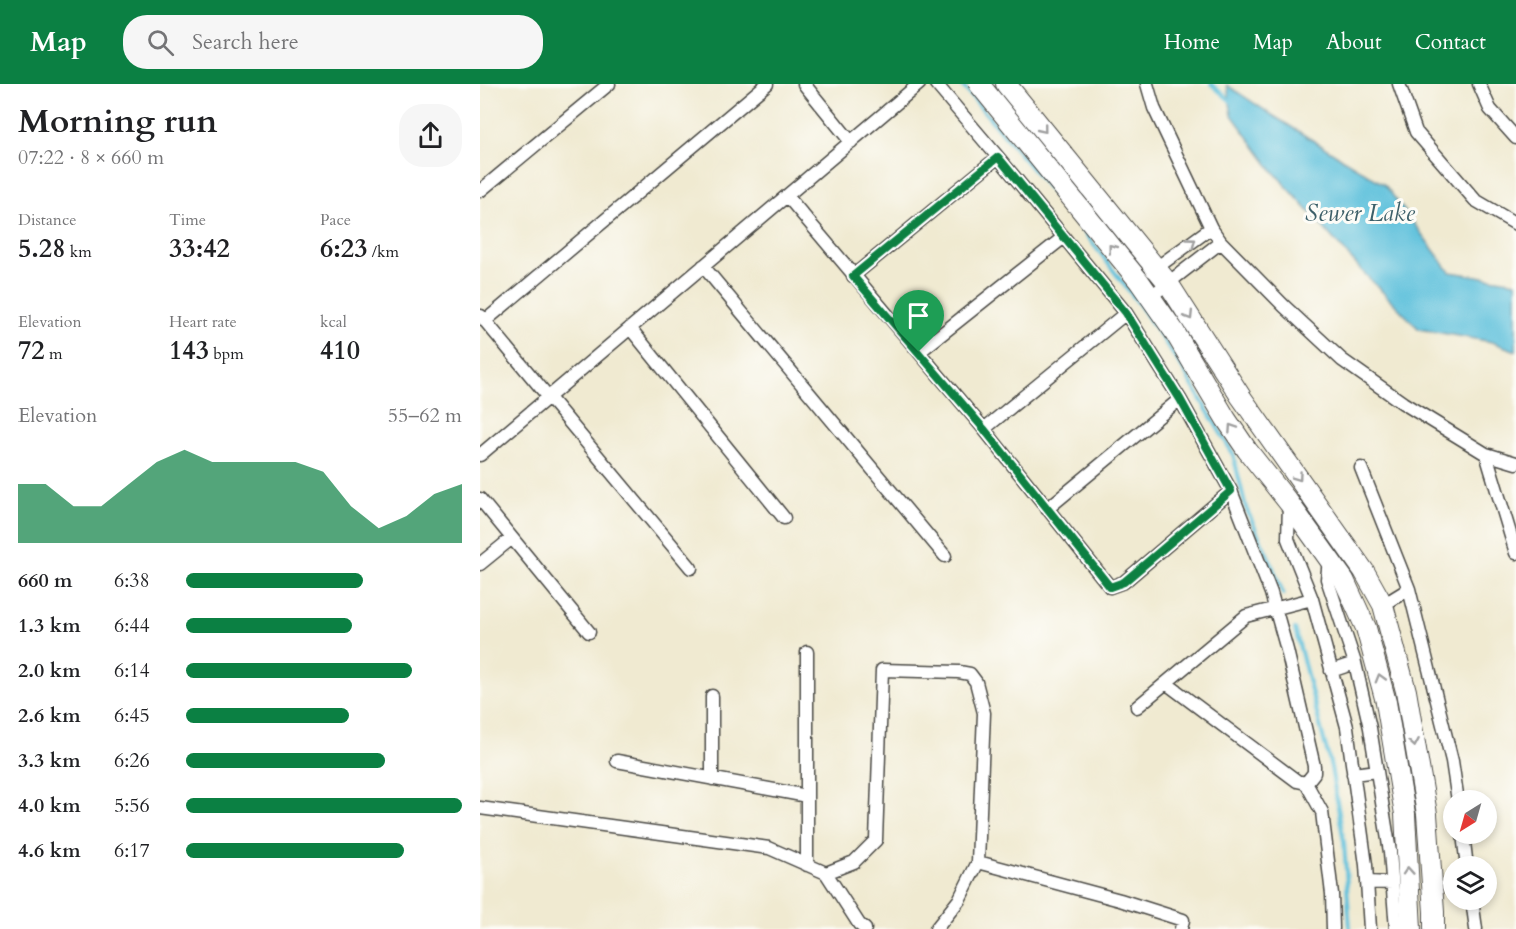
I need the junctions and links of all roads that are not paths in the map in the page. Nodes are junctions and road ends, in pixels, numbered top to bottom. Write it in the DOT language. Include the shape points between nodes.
graph roads {
  1 [pos="609,84"];
  2 [pos="767,84"];
  3 [pos="804,84"];
  4 [pos="919,84"];
  5 [pos="936,84"];
  6 [pos="979,84"];
  7 [pos="1006,84"];
  8 [pos="1147,84"];
  9 [pos="1399,84"];
  10 [pos="1479,84"];
  11 [pos="1516,138"];
  12 [pos="851,142"];
  13 [pos="998,157"];
  14 [pos="480,191"];
  15 [pos="787,196"];
  16 [pos="1516,224"];
  17 [pos="1211,228"];
  18 [pos="1064,237"];
  19 [pos="1221,242"];
  20 [pos="703,266"];
  21 [pos="1162,275"];
  22 [pos="853,276"];
  23 [pos="1144,289"];
  24 [pos="1126,313"];
  25 [pos="483,318"];
  26 [pos="630,328"];
  27 [pos="919,352"];
  28 [pos="549,396"];
  29 [pos="1180,399"];
  30 [pos="984,429"];
  31 [pos="1486,454"];
  32 [pos="480,455"];
  33 [pos="1516,463"];
  34 [pos="1361,468"];
  35 [pos="1231,491"];
  36 [pos="480,499"];
  37 [pos="1289,503"];
  38 [pos="1501,507"];
  39 [pos="1047,509"];
  40 [pos="1516,513"];
  41 [pos="784,518"];
  42 [pos="512,538"];
  43 [pos="1516,553"];
  44 [pos="945,556"];
  45 [pos="1329,559"];
  46 [pos="480,564"];
  47 [pos="692,568"];
  48 [pos="1409,589"];
  49 [pos="1312,599"];
  50 [pos="1383,604"];
  51 [pos="1275,609"];
  52 [pos="589,632"];
  53 [pos="807,652"];
  54 [pos="1355,663"];
  55 [pos="1331,671"];
  56 [pos="1166,682"];
  57 [pos="712,696"];
  58 [pos="1137,707"];
  59 [pos="617,761"];
  60 [pos="1377,771"];
  61 [pos="1353,774"];
  62 [pos="712,778"];
  63 [pos="1306,783"];
  64 [pos="1456,790"];
  65 [pos="807,796"];
  66 [pos="480,808"];
  67 [pos="978,862"];
  68 [pos="807,865"];
  69 [pos="826,873"];
  70 [pos="1367,882"];
  71 [pos="1392,883"];
  72 [pos="1473,910"];
  73 [pos="865,929"];
  74 [pos="936,929"];
  75 [pos="1181,929"];
  76 [pos="1333,929"];
  77 [pos="1370,929"];
  78 [pos="1395,929"];
  79 [pos="1411,929"];
  80 [pos="1434,929"];
  81 [pos="1476,929"];
  1 -- 14 [label="street"];
  2 -- 25 [label="street"];
  3 -- 12 [label="street"];
  4 -- 12 [label="street"];
  5 -- 13 [label="street"];
  23 -- 6 [label="main road, one-way"];
  7 -- 21 [label="main road, one-way"];
  8 -- 17 [label="street" via="1154,108"];
  9 -- 16 [label="street" via="1416,132 1475,200"];
  10 -- 11 [label="street" via="1490,109"];
  12 -- 15 [label="street"];
  13 -- 18 [label="street"];
  13 -- 22 [label="street"];
  15 -- 20 [label="street"];
  15 -- 22 [label="street"];
  17 -- 19 [label="street"];
  21 -- 17 [label="street, one-way"];
  18 -- 24 [label="street"];
  18 -- 27 [label="street"];
  19 -- 21 [label="street"];
  19 -- 31 [label="street" via="1342,360"];
  20 -- 26 [label="street"];
  20 -- 44 [label="street"];
  21 -- 23 [label="street"];
  21 -- 23 [label="street"];
  21 -- 50 [label="main road, one-way"];
  22 -- 27 [label="street"];
  37 -- 23 [label="main road, one-way" via="1247,450"];
  24 -- 29 [label="street"];
  24 -- 30 [label="street"];
  25 -- 28 [label="street"];
  26 -- 28 [label="street"];
  26 -- 41 [label="street"];
  27 -- 30 [label="street"];
  28 -- 32 [label="street"];
  28 -- 47 [label="street"];
  29 -- 35 [label="street"];
  29 -- 39 [label="street"];
  30 -- 39 [label="street"];
  31 -- 33 [label="street"];
  31 -- 38 [label="street"];
  34 -- 48 [label="street"];
  35 -- 39 [label="street" via="1124,582 1110,587"];
  35 -- 51 [label="street"];
  36 -- 42 [label="street"];
  37 -- 45 [label="main road"];
  37 -- 49 [label="street" via="1288,539"];
  38 -- 40 [label="street"];
  38 -- 43 [label="street"];
  42 -- 46 [label="street"];
  42 -- 52 [label="street"];
  45 -- 54 [label="street" via="1327,579"];
  79 -- 45 [label="main road, one-way" via="1405,813 1386,702 1366,628 1344,580"];
  48 -- 50 [label="street"];
  48 -- 64 [label="street"];
  49 -- 51 [label="street"];
  49 -- 55 [label="street"];
  50 -- 80 [label="main road, one-way" via="1406,691 1427,814"];
  51 -- 56 [label="street" via="1246,616"];
  51 -- 63 [label="street" via="1314,766"];
  53 -- 65 [label="street"];
  54 -- 55 [label="street"];
  54 -- 60 [label="street"];
  55 -- 61 [label="street" via="1347,727"];
  56 -- 58 [label="street"];
  56 -- 63 [label="street" via="1297,781"];
  57 -- 62 [label="street"];
  59 -- 62 [label="street"];
  60 -- 61 [label="street"];
  60 -- 71 [label="street"];
  61 -- 70 [label="street"];
  62 -- 65 [label="street"];
  63 -- 76 [label="street" via="1322,812"];
  65 -- 68 [label="street"];
  66 -- 68 [label="street" via="769,848"];
  67 -- 69 [label="street" via="984,713 976,682 970,674 958,672 882,670 876,840 854,862"];
  67 -- 74 [label="street" via="959,900"];
  67 -- 75 [label="street" via="1183,920"];
  68 -- 69 [label="street"];
  69 -- 73 [label="street"];
  70 -- 71 [label="street"];
  70 -- 77 [label="street"];
  71 -- 78 [label="street"];
  72 -- 81 [label="street"];
}
